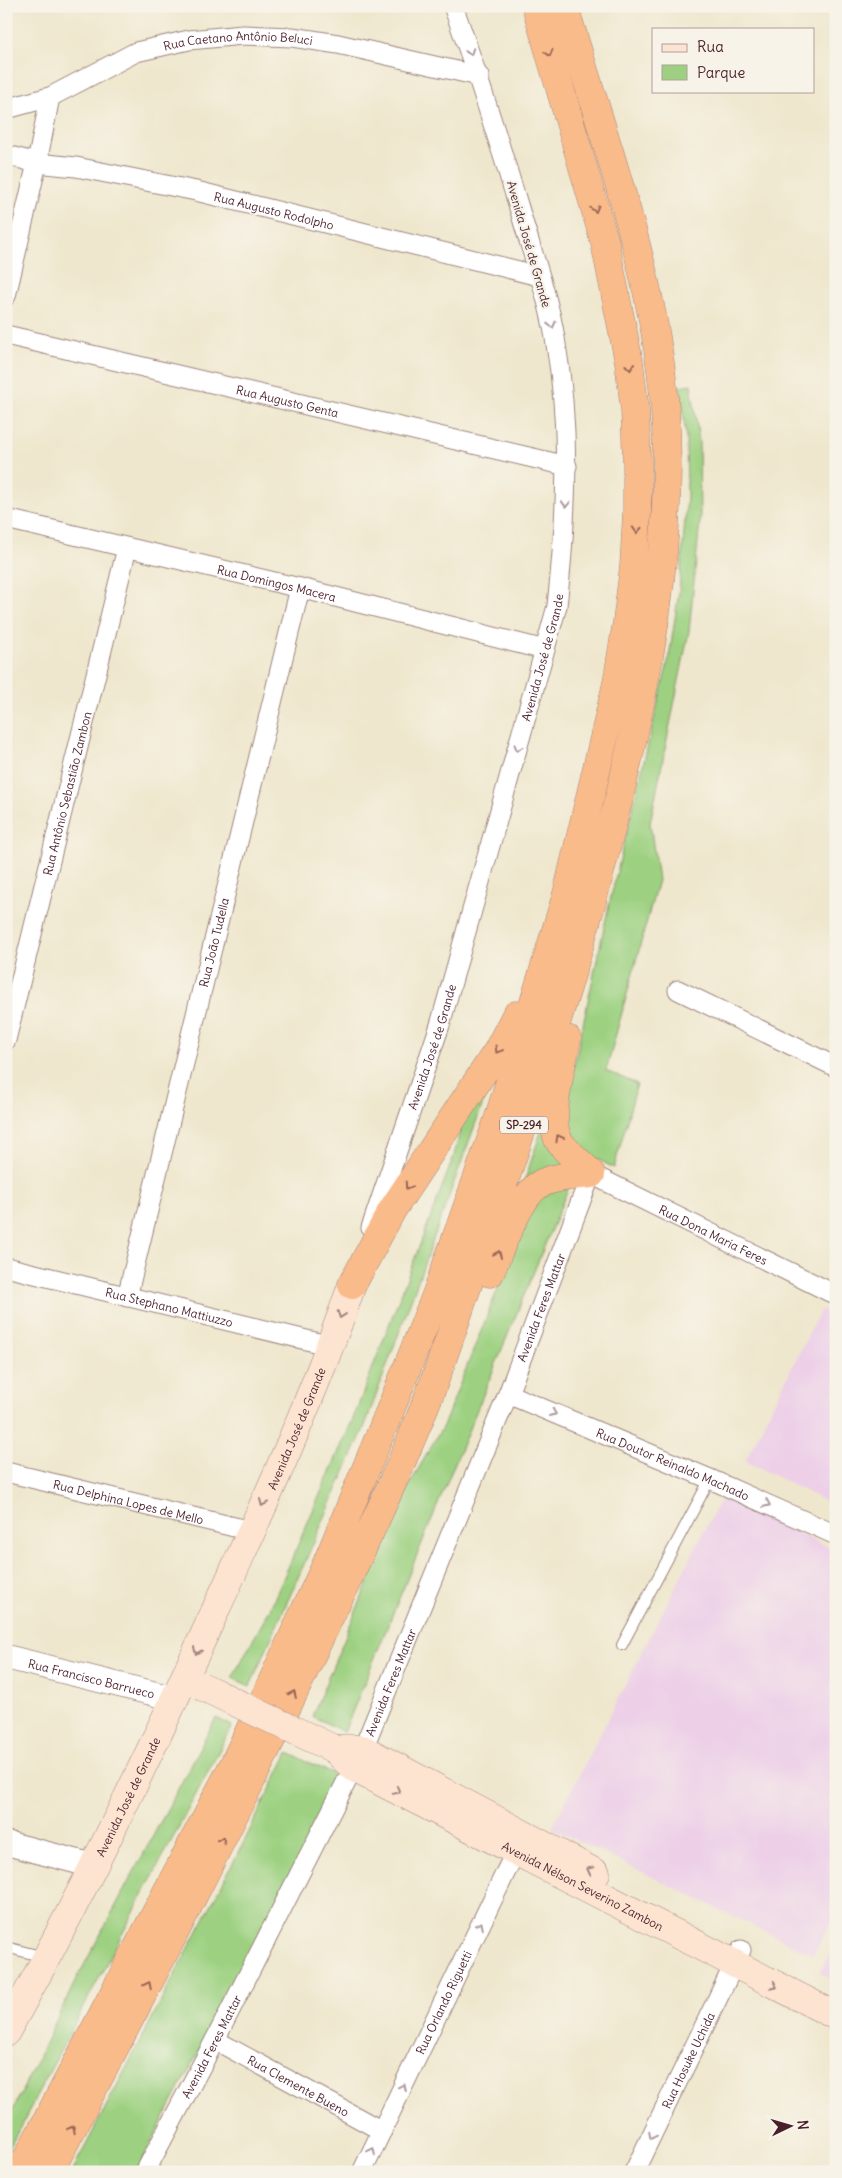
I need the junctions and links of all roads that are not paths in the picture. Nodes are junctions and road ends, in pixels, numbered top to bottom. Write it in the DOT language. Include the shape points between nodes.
graph roads {
  1 [pos="453,6"];
  2 [pos="536,6"];
  3 [pos="564,6"];
  4 [pos="479,76"];
  5 [pos="50,97"];
  6 [pos="6,109"];
  7 [pos="6,155"];
  8 [pos="37,163"];
  9 [pos="539,276"];
  10 [pos="6,296"];
  11 [pos="6,335"];
  12 [pos="567,466"];
  13 [pos="6,519"];
  14 [pos="127,548"];
  15 [pos="300,588"];
  16 [pos="545,650"];
  17 [pos="567,894"];
  18 [pos="589,916"];
  19 [pos="678,990"];
  20 [pos="6,1040"];
  21 [pos="836,1067"];
  22 [pos="592,1174"];
  23 [pos="6,1267"];
  24 [pos="352,1285"];
  25 [pos="836,1295"];
  26 [pos="127,1297"];
  27 [pos="331,1346"];
  28 [pos="430,1392"];
  29 [pos="508,1394"];
  30 [pos="6,1472"];
  31 [pos="710,1479"];
  32 [pos="251,1531"];
  33 [pos="836,1535"];
  34 [pos="622,1645"];
  35 [pos="6,1657"];
  36 [pos="187,1688"];
  37 [pos="358,1759"];
  38 [pos="6,1843"];
  39 [pos="519,1844"];
  40 [pos="94,1866"];
  41 [pos="6,1947"];
  42 [pos="48,1958"];
  43 [pos="738,1958"];
  44 [pos="836,1996"];
  45 [pos="836,2016"];
  46 [pos="6,2032"];
  47 [pos="215,2040"];
  48 [pos="382,2131"];
  49 [pos="20,2172"];
  50 [pos="50,2172"];
  51 [pos="145,2172"];
  52 [pos="362,2172"];
  53 [pos="634,2172"];
  1 -- 4 [label="street, Avenida José de Grande, one-way"];
  2 -- 17 [label="highway, SP-294, one-way" via="606,243 629,362 637,463 638,513 627,622 617,683"];
  3 -- 18 [label="highway, SP-294" via="633,234 648,298 665,408 667,461 660,592 651,653 634,737"];
  4 -- 5 [label="street, Rua Caetano Antônio Beluci" via="338,44 292,37 243,35 189,40 136,52"];
  4 -- 9 [label="street, Avenida José de Grande"];
  5 -- 6 [label="street, Rua Caetano Antônio Beluci"];
  5 -- 8 [label="street"];
  7 -- 8 [label="street, Rua Augusto Rodolpho"];
  8 -- 9 [label="street, Rua Augusto Rodolpho" via="76,167 196,191"];
  8 -- 10 [label="street"];
  9 -- 12 [label="street, Avenida José de Grande, one-way" via="555,337"];
  11 -- 12 [label="street, Rua Augusto Genta"];
  12 -- 16 [label="street, Avenida José de Grande, one-way" via="557,606"];
  13 -- 14 [label="street, Rua Domingos Macera"];
  14 -- 15 [label="street, Rua Domingos Macera"];
  14 -- 20 [label="street, Rua Antônio Sebastião Zambon"];
  15 -- 16 [label="street, Rua Domingos Macera"];
  15 -- 26 [label="street, Rua João Tudella"];
  16 -- 24 [label="street, Avenida José de Grande, one-way" via="440,1025"];
  17 -- 24 [label="highway, one-way" via="498,1050 392,1210"];
  17 -- 49 [label="highway, SP-294" via="498,1117 439,1285 326,1565 234,1764"];
  22 -- 18 [label="highway, one-way" via="560,1143 554,1132 553,1117"];
  18 -- 28 [label="highway, SP-294" via="531,1107"];
  19 -- 21 [label="street"];
  22 -- 25 [label="street, Rua Dona Maria Feres"];
  28 -- 22 [label="highway, one-way" via="453,1359 508,1231 532,1191 540,1183 553,1179"];
  22 -- 29 [label="street, Avenida Feres Mattar"];
  23 -- 26 [label="street, Rua Stephano Mattiuzzo"];
  24 -- 27 [label="main road, Avenida José de Grande, one-way"];
  26 -- 27 [label="street, Rua Stephano Mattiuzzo"];
  27 -- 32 [label="main road, Avenida José de Grande, one-way"];
  50 -- 28 [label="highway, SP-294, one-way" via="255,1776 348,1578"];
  29 -- 31 [label="street, Rua Doutor Reinaldo Machado, one-way"];
  29 -- 37 [label="street, Avenida Feres Mattar"];
  30 -- 32 [label="street, Rua Delphina Lopes de Mello"];
  31 -- 33 [label="street, Rua Doutor Reinaldo Machado, one-way"];
  31 -- 34 [label="lane"];
  32 -- 36 [label="main road, Avenida José de Grande, one-way"];
  35 -- 36 [label="street, Rua Francisco Barrueco"];
  36 -- 37 [label="main road, Avenida Nélson Severino Zambon, bridge"];
  36 -- 40 [label="main road, Avenida José de Grande"];
  37 -- 39 [label="main road, Avenida Nélson Severino Zambon"];
  37 -- 47 [label="street, Avenida Feres Mattar"];
  38 -- 40 [label="street"];
  39 -- 43 [label="main road, Avenida Nélson Severino Zambon"];
  48 -- 39 [label="street, Rua Orlando Riguetti, one-way"];
  40 -- 42 [label="main road, Avenida José de Grande"];
  41 -- 42 [label="lane"];
  42 -- 46 [label="main road, Avenida José de Grande"];
  43 -- 44 [label="main road, Avenida Nélson Severino Zambon"];
  43 -- 45 [label="main road, Avenida Nélson Severino Zambon, one-way"];
  43 -- 53 [label="street, Rua Hosuke Uchida, one-way"];
  47 -- 48 [label="street, Rua Clemente Bueno"];
  47 -- 51 [label="street, Avenida Feres Mattar"];
  52 -- 48 [label="street, Rua Orlando Riguetti, one-way"];
}
